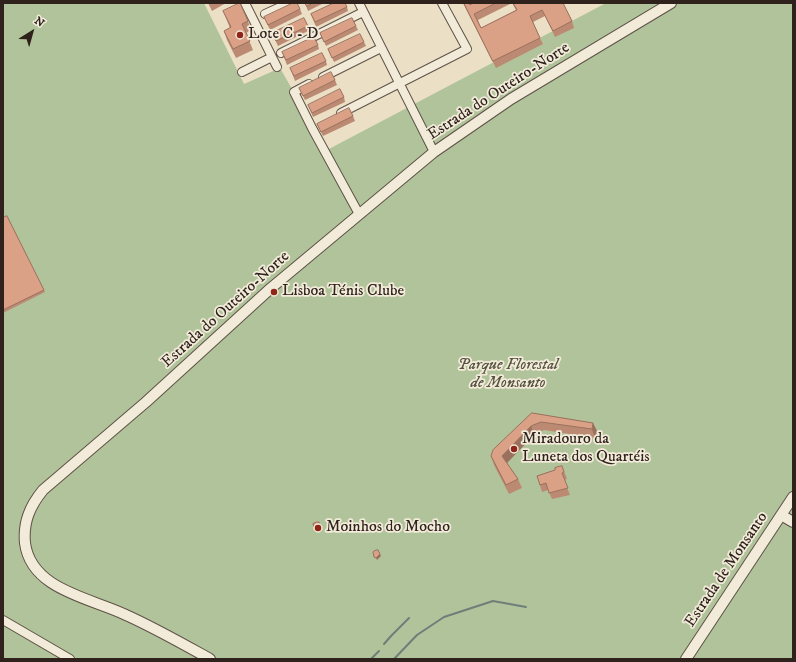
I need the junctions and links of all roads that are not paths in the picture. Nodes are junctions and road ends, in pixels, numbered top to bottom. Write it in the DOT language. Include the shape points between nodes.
graph roads {
  1 [pos="245,3"];
  2 [pos="288,3"];
  3 [pos="359,3"];
  4 [pos="442,3"];
  5 [pos="667,4"];
  6 [pos="363,12"];
  7 [pos="265,14"];
  8 [pos="381,48"];
  9 [pos="281,53"];
  10 [pos="272,57"];
  11 [pos="277,67"];
  12 [pos="242,72"];
  13 [pos="398,83"];
  14 [pos="332,118"];
  15 [pos="434,152"];
  16 [pos="359,214"];
  17 [pos="793,497"];
  18 [pos="781,515"];
  19 [pos="793,522"];
  20 [pos="3,620"];
  21 [pos="70,659"];
  22 [pos="210,659"];
  23 [pos="686,659"];
  1 -- 10 [label="street"];
  2 -- 7 [label="street"];
  3 -- 6 [label="street"];
  4 -- 13 [label="street" via="467,49"];
  5 -- 15 [label="street, Estrada do Outeiro-Norte" via="511,99"];
  6 -- 8 [label="street"];
  6 -- 9 [label="street"];
  8 -- 13 [label="street"];
  8 -- 16 [label="street" via="294,92 315,126"];
  10 -- 11 [label="street"];
  10 -- 12 [label="street"];
  13 -- 14 [label="street"];
  13 -- 15 [label="street"];
  15 -- 16 [label="street, Estrada do Outeiro-Norte"];
  16 -- 22 [label="street, Estrada do Outeiro-Norte" via="270,288 146,402 43,490 29,511 25,530 26,550 37,571 52,584 126,615"];
  17 -- 18 [label="street, Estrada de Monsanto"];
  18 -- 19 [label="street"];
  18 -- 23 [label="street, Estrada de Monsanto"];
  20 -- 21 [label="street"];
}
